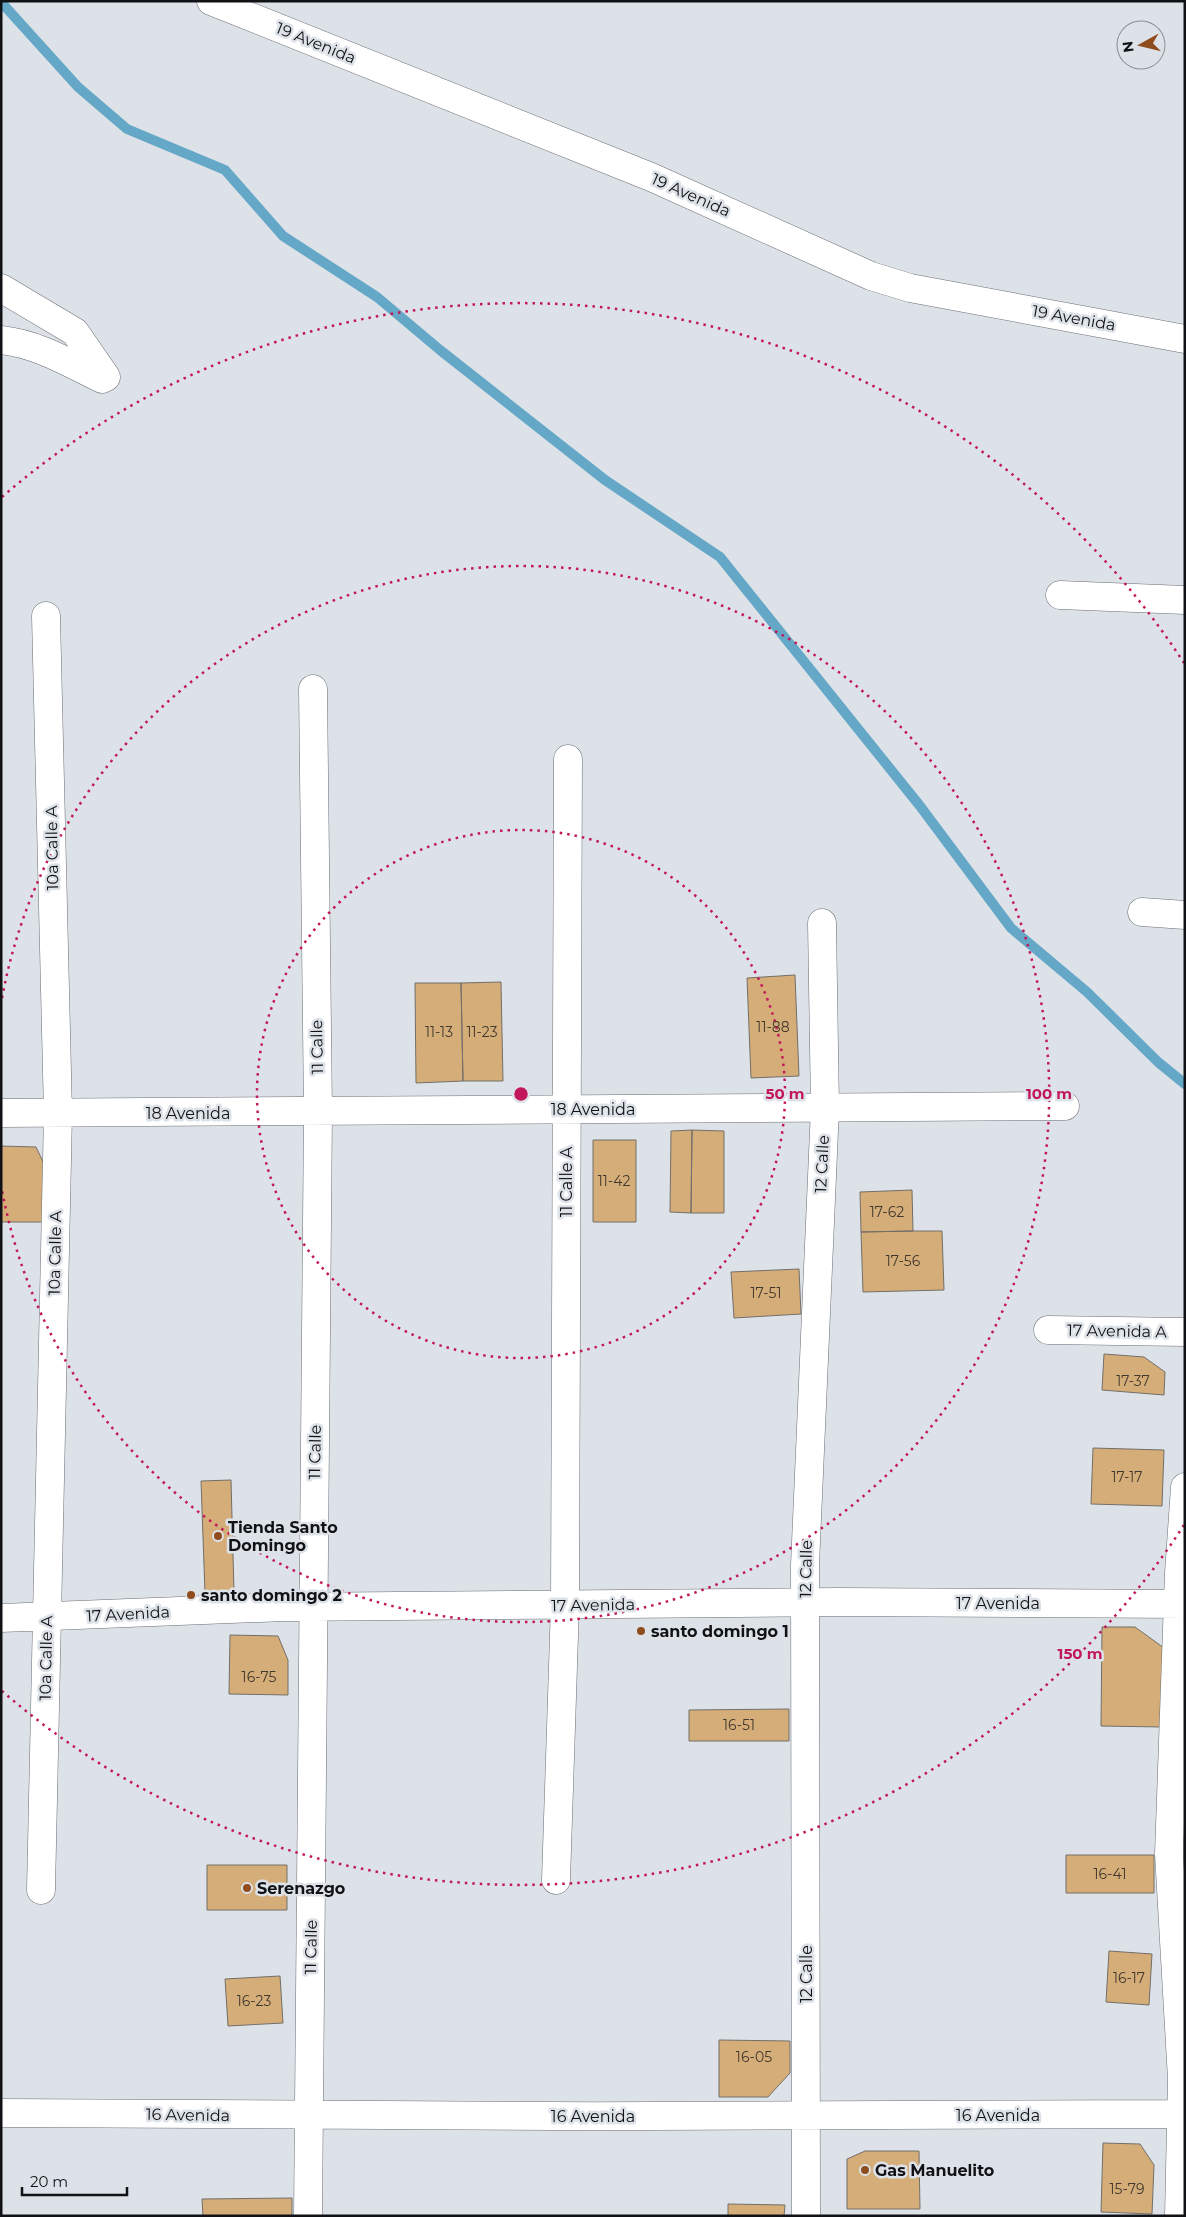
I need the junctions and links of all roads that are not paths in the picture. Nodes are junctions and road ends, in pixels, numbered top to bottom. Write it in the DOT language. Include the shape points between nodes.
graph roads {
  1 [pos="211,1"];
  2 [pos="1,288"];
  3 [pos="1185,339"];
  4 [pos="1,340"];
  5 [pos="1060,596"];
  6 [pos="1185,600"];
  7 [pos="46,616"];
  8 [pos="313,689"];
  9 [pos="568,759"];
  10 [pos="1142,912"];
  11 [pos="1185,915"];
  12 [pos="822,923"];
  13 [pos="1065,1106"];
  14 [pos="825,1108"];
  15 [pos="566,1110"];
  16 [pos="318,1112"];
  17 [pos="1,1114"];
  18 [pos="58,1114"];
  19 [pos="1048,1330"];
  20 [pos="1185,1332"];
  21 [pos="1185,1487"];
  22 [pos="805,1603"];
  23 [pos="1181,1604"];
  24 [pos="565,1605"];
  25 [pos="314,1607"];
  26 [pos="46,1617"];
  27 [pos="1,1618"];
  28 [pos="1177,1854"];
  29 [pos="556,1880"];
  30 [pos="40,1890"];
  31 [pos="1,2113"];
  32 [pos="1183,2114"];
  33 [pos="309,2116"];
  34 [pos="806,2117"];
  35 [pos="308,2216"];
  36 [pos="806,2216"];
  37 [pos="1179,2216"];
  1 -- 3 [label="street, 19 Avenida" via="651,177 871,276 910,288"];
  2 -- 4 [label="street" via="74,332 106,377 102,379 20,342"];
  5 -- 6 [label="street"];
  7 -- 18 [label="street, 10a Calle A"];
  8 -- 16 [label="street, 11 Calle"];
  9 -- 15 [label="street, 11 Calle A"];
  10 -- 11 [label="street"];
  12 -- 14 [label="street, 12 Calle"];
  13 -- 14 [label="street, 18 Avenida"];
  14 -- 15 [label="street, 18 Avenida"];
  14 -- 22 [label="street, 12 Calle"];
  15 -- 16 [label="street, 18 Avenida"];
  15 -- 24 [label="street, 11 Calle A"];
  16 -- 18 [label="street, 18 Avenida"];
  16 -- 25 [label="street, 11 Calle"];
  17 -- 18 [label="street, 18 Avenida"];
  18 -- 26 [label="street, 10a Calle A"];
  19 -- 20 [label="street, 17 Avenida A"];
  21 -- 23 [label="street"];
  22 -- 23 [label="street, 17 Avenida"];
  22 -- 24 [label="street, 17 Avenida"];
  22 -- 34 [label="street, 12 Calle"];
  23 -- 28 [label="street"];
  24 -- 25 [label="street, 17 Avenida"];
  24 -- 29 [label="street, 11 Calle A"];
  25 -- 26 [label="street, 17 Avenida"];
  25 -- 33 [label="street, 11 Calle"];
  26 -- 27 [label="street, 17 Avenida"];
  26 -- 30 [label="street, 10a Calle A"];
  28 -- 32 [label="street"];
  31 -- 33 [label="street, 16 Avenida"];
  32 -- 34 [label="street, 16 Avenida"];
  32 -- 37 [label="street"];
  33 -- 34 [label="street, 16 Avenida"];
  33 -- 35 [label="street, 11 Calle"];
  34 -- 36 [label="street, 12 Calle"];
}
